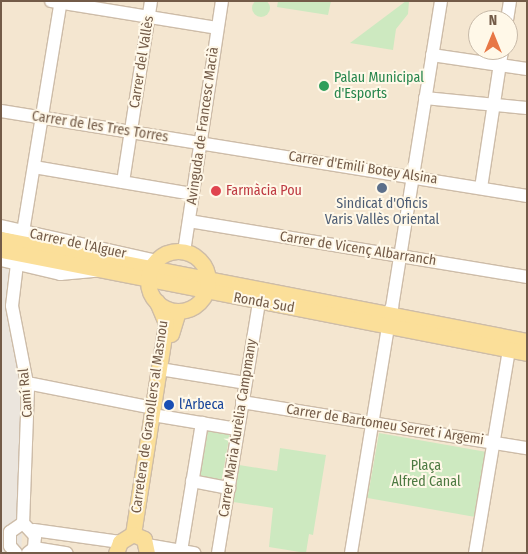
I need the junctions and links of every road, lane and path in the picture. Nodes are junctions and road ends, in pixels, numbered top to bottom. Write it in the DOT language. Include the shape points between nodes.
graph roads {
  1 [pos="151,1"];
  2 [pos="222,1"];
  3 [pos="441,1"];
  4 [pos="58,2"];
  5 [pos="148,17"];
  6 [pos="217,28"];
  7 [pos="432,54"];
  8 [pos="501,60"];
  9 [pos="500,66"];
  10 [pos="527,69"];
  11 [pos="426,98"];
  12 [pos="495,104"];
  13 [pos="527,108"];
  14 [pos="1,112"];
  15 [pos="42,118"];
  16 [pos="131,132"];
  17 [pos="200,142"];
  18 [pos="34,167"];
  19 [pos="412,175"];
  20 [pos="123,182"];
  21 [pos="481,188"];
  22 [pos="192,194"];
  23 [pos="527,196"];
  24 [pos="189,221"];
  25 [pos="1,226"];
  26 [pos="22,232"];
  27 [pos="1,238"];
  28 [pos="1,250"];
  29 [pos="184,252"];
  30 [pos="399,255"];
  31 [pos="1,260"];
  32 [pos="17,264"];
  33 [pos="96,271"];
  34 [pos="151,271"];
  35 [pos="527,277"];
  36 [pos="207,287"];
  37 [pos="157,302"];
  38 [pos="259,302"];
  39 [pos="178,311"];
  40 [pos="387,321"];
  41 [pos="527,341"];
  42 [pos="509,350"];
  43 [pos="527,353"];
  44 [pos="166,370"];
  45 [pos="27,383"];
  46 [pos="245,383"];
  47 [pos="242,402"];
  48 [pos="156,412"];
  49 [pos="202,423"];
  50 [pos="373,424"];
  51 [pos="237,429"];
  52 [pos="494,442"];
  53 [pos="527,448"];
  54 [pos="192,481"];
  55 [pos="229,488"];
  56 [pos="18,526"];
  57 [pos="134,544"];
  58 [pos="9,548"];
  59 [pos="31,550"];
  60 [pos="187,552"];
  61 [pos="66,553"];
  62 [pos="218,553"];
  63 [pos="351,553"];
  64 [pos="475,553"];
  1 -- 5 [label="street, Carrer del Vallès"];
  2 -- 6 [label="street, Avinguda de Francesc Macià"];
  3 -- 7 [label="street"];
  4 -- 5 [label="street"];
  4 -- 15 [label="street"];
  5 -- 6 [label="street"];
  5 -- 16 [label="street, Carrer del Vallès"];
  6 -- 17 [label="street, Avinguda de Francesc Macià"];
  7 -- 9 [label="street"];
  7 -- 11 [label="street"];
  8 -- 9 [label="street"];
  9 -- 10 [label="street"];
  9 -- 12 [label="street"];
  11 -- 12 [label="street"];
  11 -- 19 [label="street"];
  12 -- 13 [label="street"];
  12 -- 21 [label="street"];
  14 -- 15 [label="street, Carrer de les Tres Torres"];
  15 -- 16 [label="street, Carrer de les Tres Torres"];
  15 -- 18 [label="street"];
  16 -- 17 [label="street, Carrer de les Tres Torres"];
  16 -- 20 [label="street, Carrer del Vallès"];
  17 -- 19 [label="street, Carrer d'Emili Botey Alsina"];
  17 -- 22 [label="street, Avinguda de Francesc Macià"];
  18 -- 20 [label="street"];
  18 -- 26 [label="street"];
  19 -- 21 [label="street, Carrer d'Emili Botey Alsina"];
  19 -- 30 [label="street"];
  20 -- 22 [label="street"];
  21 -- 23 [label="street, Carrer d'Emili Botey Alsina"];
  22 -- 24 [label="street, Avinguda de Francesc Macià"];
  24 -- 29 [label="street, Avinguda de Francesc Macià"];
  24 -- 30 [label="street, Carrer de Vicenç Albarranch"];
  25 -- 26 [label="street, Carrer de l'Alguer"];
  26 -- 34 [label="street, Carrer de l'Alguer"];
  27 -- 34 [label="main road, Ronda Sud"];
  28 -- 33 [label="main road, Ronda Sud"];
  29 -- 34 [label="main road" via="166,253"];
  29 -- 36 [label="main road" via="200,260"];
  30 -- 35 [label="street, Carrer de Vicenç Albarranch"];
  30 -- 40 [label="street"];
  31 -- 32 [label="street"];
  32 -- 33 [label="street" via="60,274"];
  32 -- 45 [label="street, Camí Ral" via="12,306"];
  33 -- 34 [label="main road, Ronda Sud"];
  34 -- 36 [label="main road, Ronda Sud"];
  34 -- 37 [label="main road, Carretera de Granollers al Masnou"];
  36 -- 38 [label="main road, Ronda Sud"];
  36 -- 39 [label="main road" via="194,306"];
  36 -- 40 [label="main road, Ronda Sud"];
  37 -- 39 [label="main road"];
  37 -- 48 [label="main road, Carretera de Granollers al Masnou" via="166,323"];
  38 -- 40 [label="main road, Ronda Sud"];
  38 -- 46 [label="street, Carrer Maria Aurèlia Campmany"];
  39 -- 44 [label="main road, Carretera de Granollers al Masnou"];
  40 -- 41 [label="main road, Ronda Sud"];
  40 -- 42 [label="main road, Ronda Sud"];
  40 -- 50 [label="street"];
  42 -- 43 [label="main road, Ronda Sud"];
  42 -- 52 [label="street"];
  44 -- 46 [label="street"];
  44 -- 48 [label="main road, Carretera de Granollers al Masnou"];
  45 -- 48 [label="street"];
  45 -- 56 [label="street, Camí Ral"];
  46 -- 47 [label="street, Carrer Maria Aurèlia Campmany"];
  47 -- 50 [label="street, Carrer de Bartomeu Serret i Argemi"];
  47 -- 51 [label="street, Carrer Maria Aurèlia Campmany"];
  48 -- 49 [label="street"];
  48 -- 57 [label="main road, Carretera de Granollers al Masnou"];
  49 -- 51 [label="street"];
  49 -- 54 [label="street"];
  50 -- 52 [label="street, Carrer de Bartomeu Serret i Argemi"];
  50 -- 63 [label="street"];
  51 -- 55 [label="street, Carrer Maria Aurèlia Campmany"];
  52 -- 53 [label="street, Carrer de Bartomeu Serret i Argemi"];
  52 -- 64 [label="street"];
  54 -- 55 [label="street"];
  54 -- 60 [label="street"];
  55 -- 62 [label="street, Carrer Maria Aurèlia Campmany"];
  56 -- 57 [label="street"];
  56 -- 58 [label="street"];
  56 -- 59 [label="street"];
  57 -- 60 [label="street"];
  59 -- 61 [label="street"];
}
